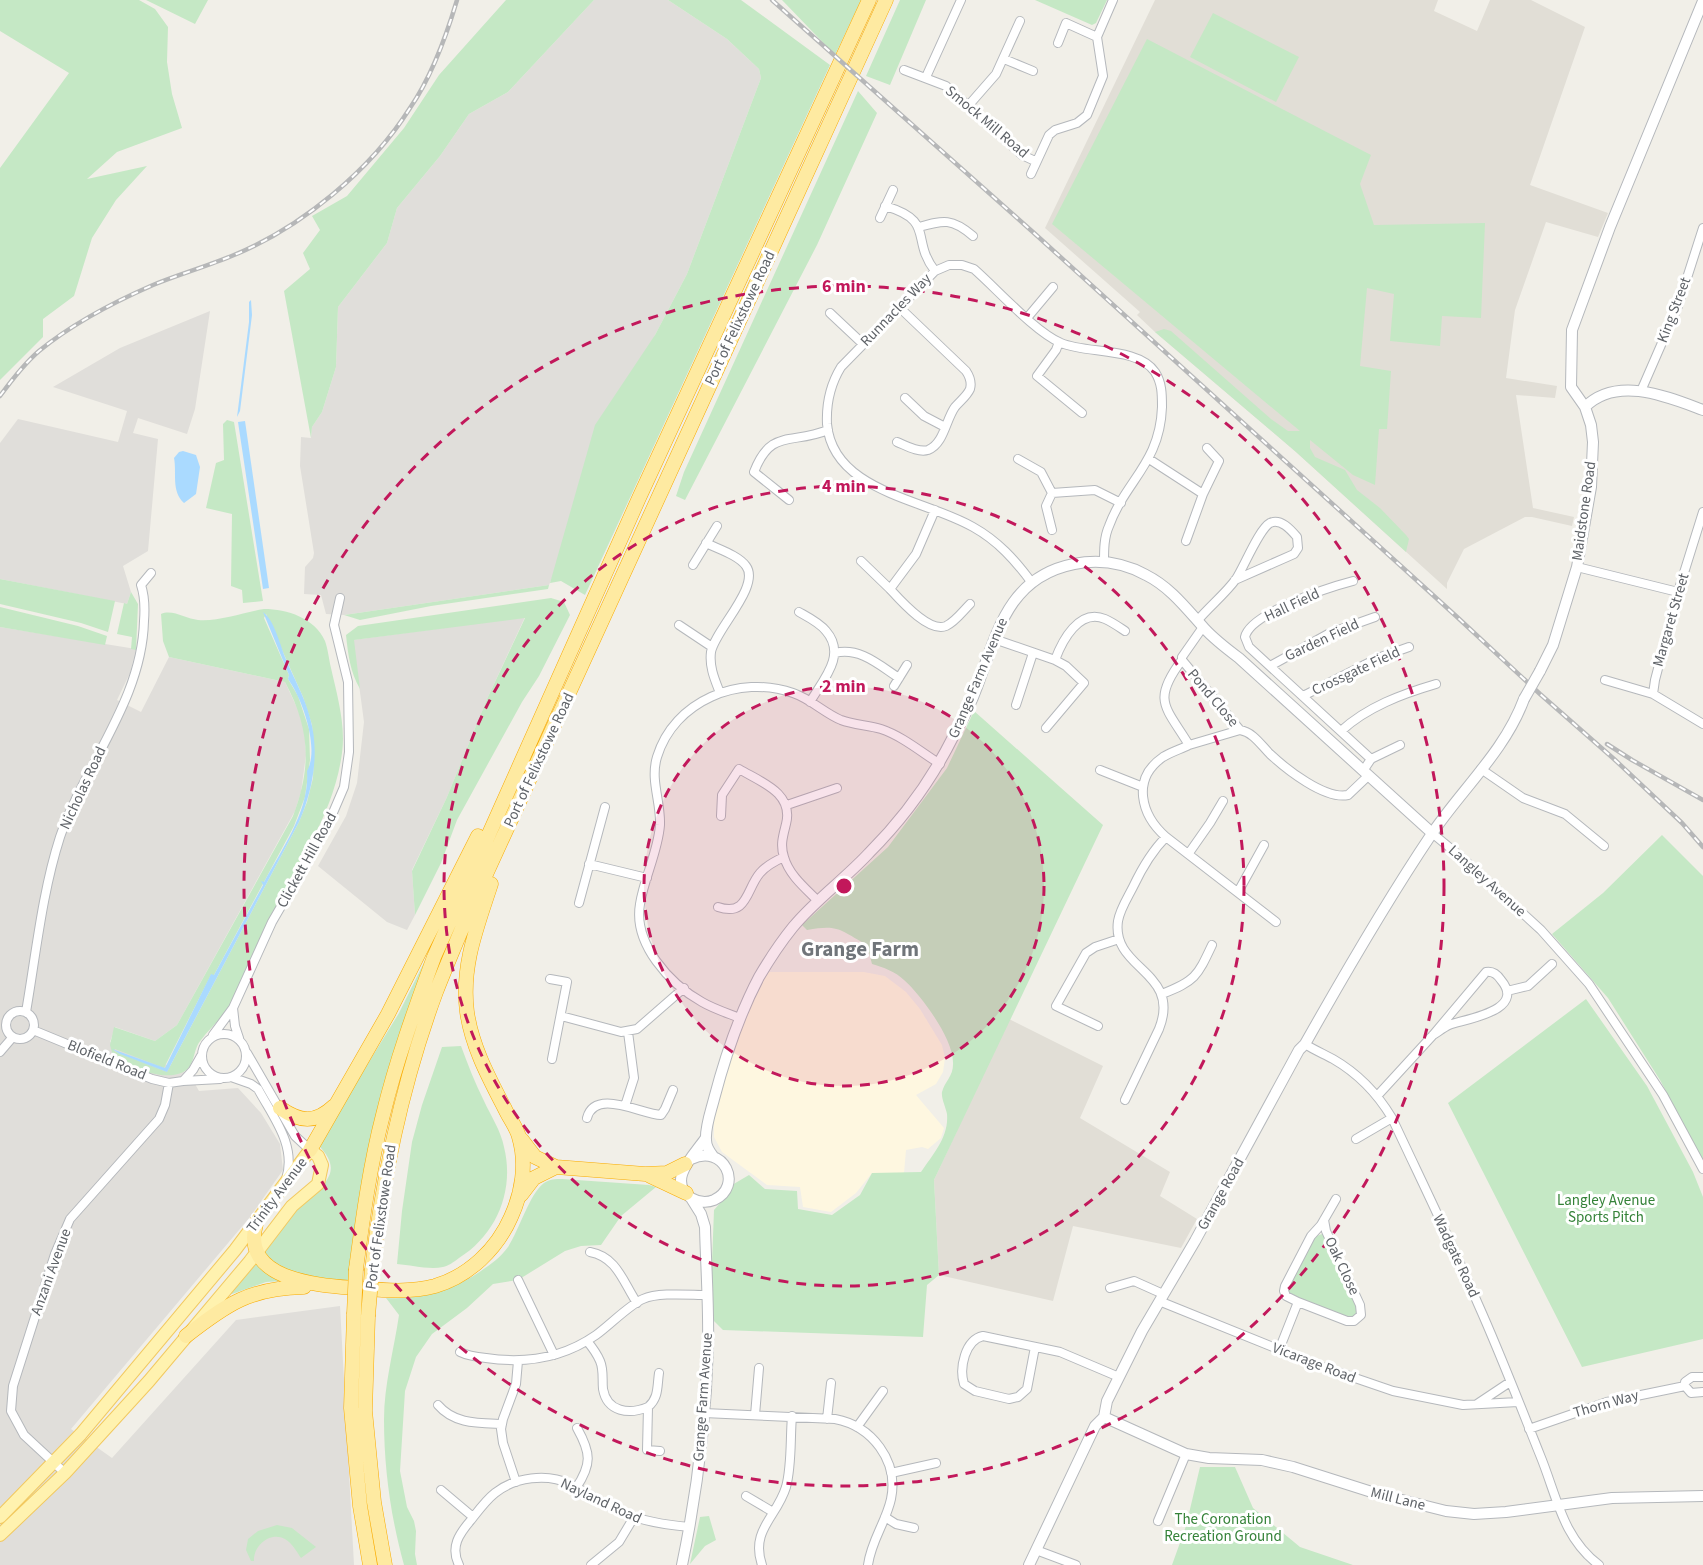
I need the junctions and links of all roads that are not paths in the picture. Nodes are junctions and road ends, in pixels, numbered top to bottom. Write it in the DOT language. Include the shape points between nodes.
graph roads {
  1 [pos="869,0"];
  2 [pos="886,0"];
  3 [pos="961,0"];
  4 [pos="1113,0"];
  5 [pos="1703,1"];
  6 [pos="1020,21"];
  7 [pos="1097,37"];
  8 [pos="1058,43"];
  9 [pos="1004,59"];
  10 [pos="904,70"];
  11 [pos="1033,71"];
  12 [pos="926,77"];
  13 [pos="968,106"];
  14 [pos="1035,161"];
  15 [pos="1031,174"];
  16 [pos="892,190"];
  17 [pos="885,206"];
  18 [pos="880,218"];
  19 [pos="919,227"];
  20 [pos="1703,228"];
  21 [pos="973,236"];
  22 [pos="935,271"];
  23 [pos="1053,287"];
  24 [pos="899,307"];
  25 [pos="830,313"];
  26 [pos="1027,318"];
  27 [pos="1059,342"];
  28 [pos="863,344"];
  29 [pos="1641,391"];
  30 [pos="904,398"];
  31 [pos="1585,407"];
  32 [pos="1703,411"];
  33 [pos="1082,413"];
  34 [pos="945,427"];
  35 [pos="828,430"];
  36 [pos="897,442"];
  37 [pos="1207,448"];
  38 [pos="1018,459"];
  39 [pos="1149,459"];
  40 [pos="1052,493"];
  41 [pos="1203,494"];
  42 [pos="789,500"];
  43 [pos="1121,503"];
  44 [pos="935,510"];
  45 [pos="1703,512"];
  46 [pos="717,526"];
  47 [pos="1052,530"];
  48 [pos="1186,542"];
  49 [pos="706,543"];
  50 [pos="861,561"];
  51 [pos="1104,562"];
  52 [pos="693,565"];
  53 [pos="1576,567"];
  54 [pos="151,573"];
  55 [pos="1235,580"];
  56 [pos="1353,581"];
  57 [pos="1032,583"];
  58 [pos="890,589"];
  59 [pos="1678,592"];
  60 [pos="340,598"];
  61 [pos="970,604"];
  62 [pos="799,612"];
  63 [pos="1375,617"];
  64 [pos="1201,623"];
  65 [pos="679,625"];
  66 [pos="1125,631"];
  67 [pos="994,639"];
  68 [pos="1248,645"];
  69 [pos="712,647"];
  70 [pos="1409,647"];
  71 [pos="835,653"];
  72 [pos="1033,653"];
  73 [pos="1239,658"];
  74 [pos="1055,660"];
  75 [pos="1182,660"];
  76 [pos="907,665"];
  77 [pos="1270,666"];
  78 [pos="1605,680"];
  79 [pos="1436,684"];
  80 [pos="720,693"];
  81 [pos="1653,694"];
  82 [pos="1303,696"];
  83 [pos="810,702"];
  84 [pos="1016,705"];
  85 [pos="1703,724"];
  86 [pos="1046,728"];
  87 [pos="1240,730"];
  88 [pos="1341,731"];
  89 [pos="1189,745"];
  90 [pos="1400,745"];
  91 [pos="1371,759"];
  92 [pos="519,764"];
  93 [pos="940,764"];
  94 [pos="1482,769"];
  95 [pos="1100,770"];
  96 [pos="1365,773"];
  97 [pos="1143,787"];
  98 [pos="837,788"];
  99 [pos="1223,801"];
  100 [pos="787,806"];
  101 [pos="605,807"];
  102 [pos="721,816"];
  103 [pos="1432,833"];
  104 [pos="1166,837"];
  105 [pos="501,844"];
  106 [pos="1264,845"];
  107 [pos="1604,846"];
  108 [pos="1189,853"];
  109 [pos="784,857"];
  110 [pos="589,864"];
  111 [pos="647,878"];
  112 [pos="1238,892"];
  113 [pos="818,901"];
  114 [pos="579,903"];
  115 [pos="718,907"];
  116 [pos="1276,922"];
  117 [pos="1119,939"];
  118 [pos="1212,945"];
  119 [pos="1552,964"];
  120 [pos="550,979"];
  121 [pos="684,988"];
  122 [pos="1507,991"];
  123 [pos="1162,994"];
  124 [pos="233,1008"];
  125 [pos="26,1012"];
  126 [pos="561,1016"];
  127 [pos="3,1018"];
  128 [pos="740,1018"];
  129 [pos="1098,1026"];
  130 [pos="33,1030"];
  131 [pos="628,1032"];
  132 [pos="1433,1035"];
  133 [pos="12,1038"];
  134 [pos="210,1038"];
  135 [pos="243,1043"];
  136 [pos="1305,1044"];
  137 [pos="0,1052"];
  138 [pos="247,1053"];
  139 [pos="201,1054"];
  140 [pos="552,1059"];
  141 [pos="227,1078"];
  142 [pos="183,1081"];
  143 [pos="169,1083"];
  144 [pos="673,1090"];
  145 [pos="1378,1095"];
  146 [pos="1125,1101"];
  147 [pos="337,1102"];
  148 [pos="625,1106"];
  149 [pos="280,1108"];
  150 [pos="587,1118"];
  151 [pos="1392,1118"];
  152 [pos="519,1136"];
  153 [pos="705,1139"];
  154 [pos="1356,1139"];
  155 [pos="310,1150"];
  156 [pos="713,1156"];
  157 [pos="688,1161"];
  158 [pos="556,1167"];
  159 [pos="1703,1169"];
  160 [pos="645,1174"];
  161 [pos="283,1185"];
  162 [pos="721,1195"];
  163 [pos="689,1196"];
  164 [pos="1336,1199"];
  165 [pos="517,1203"];
  166 [pos="1324,1219"];
  167 [pos="256,1224"];
  168 [pos="705,1227"];
  169 [pos="257,1251"];
  170 [pos="590,1252"];
  171 [pos="518,1280"];
  172 [pos="334,1286"];
  173 [pos="1110,1288"];
  174 [pos="707,1295"];
  175 [pos="1161,1297"];
  176 [pos="1298,1302"];
  177 [pos="636,1303"];
  178 [pos="186,1336"];
  179 [pos="587,1341"];
  180 [pos="1035,1347"];
  181 [pos="1279,1350"];
  182 [pos="460,1352"];
  183 [pos="554,1355"];
  184 [pos="518,1361"];
  185 [pos="759,1368"];
  186 [pos="659,1373"];
  187 [pos="1119,1377"];
  188 [pos="1703,1377"];
  189 [pos="1510,1382"];
  190 [pos="831,1383"];
  191 [pos="1685,1386"];
  192 [pos="884,1391"];
  193 [pos="1703,1392"];
  194 [pos="1518,1402"];
  195 [pos="438,1405"];
  196 [pos="1474,1406"];
  197 [pos="648,1407"];
  198 [pos="704,1413"];
  199 [pos="755,1415"];
  200 [pos="792,1416"];
  201 [pos="1104,1418"];
  202 [pos="827,1419"];
  203 [pos="502,1424"];
  204 [pos="857,1427"];
  205 [pos="577,1428"];
  206 [pos="1529,1429"];
  207 [pos="660,1451"];
  208 [pos="1186,1454"];
  209 [pos="54,1462"];
  210 [pos="936,1463"];
  211 [pos="65,1473"];
  212 [pos="891,1473"];
  213 [pos="516,1482"];
  214 [pos="576,1488"];
  215 [pos="441,1490"];
  216 [pos="1703,1496"];
  217 [pos="746,1497"];
  218 [pos="1559,1505"];
  219 [pos="773,1512"];
  220 [pos="0,1517"];
  221 [pos="473,1517"];
  222 [pos="885,1517"];
  223 [pos="634,1518"];
  224 [pos="1158,1521"];
  225 [pos="690,1527"];
  226 [pos="914,1528"];
  227 [pos="0,1535"];
  228 [pos="1036,1550"];
  229 [pos="370,1565"];
  230 [pos="385,1565"];
  231 [pos="459,1565"];
  232 [pos="591,1565"];
  233 [pos="682,1565"];
  234 [pos="762,1565"];
  235 [pos="868,1565"];
  236 [pos="1029,1565"];
  237 [pos="1076,1565"];
  238 [pos="1599,1565"];
  1 -- 92 [label="highway, Port of Felixstowe Road"];
  2 -- 105 [label="highway, Port of Felixstowe Road"];
  3 -- 12 [label="street"];
  4 -- 7 [label="street"];
  5 -- 31 [label="street, Maidstone Road" via="1572,330 1571,387"];
  6 -- 9 [label="street"];
  7 -- 8 [label="street" via="1066,23"];
  7 -- 14 [label="street" via="1103,76 1087,115 1049,135"];
  9 -- 11 [label="street"];
  9 -- 13 [label="street"];
  10 -- 12 [label="street, Smock Mill Road"];
  12 -- 13 [label="street, Smock Mill Road" via="946,86"];
  13 -- 14 [label="street, Smock Mill Road" via="1022,155"];
  14 -- 15 [label="street"];
  16 -- 17 [label="street"];
  17 -- 18 [label="street"];
  17 -- 19 [label="street" via="907,213"];
  19 -- 21 [label="street" via="946,221"];
  19 -- 22 [label="street"];
  20 -- 29 [label="street, King Street" via="1678,306"];
  22 -- 24 [label="street, Runnacles Way"];
  22 -- 26 [label="street, Runnacles Way" via="949,265 974,269"];
  23 -- 26 [label="street"];
  24 -- 28 [label="street, Runnacles Way"];
  24 -- 34 [label="street" via="970,377 968,392"];
  25 -- 28 [label="street"];
  26 -- 27 [label="street, Runnacles Way"];
  27 -- 33 [label="street" via="1037,376"];
  27 -- 39 [label="street, Runnacles Way" via="1137,358 1154,371 1161,385 1162,411 1159,434"];
  28 -- 35 [label="street, Runnacles Way" via="841,367 831,385"];
  29 -- 31 [label="street" via="1608,393"];
  29 -- 32 [label="street"];
  30 -- 34 [label="street" via="924,416"];
  31 -- 53 [label="street, Maidstone Road" via="1591,425 1593,461"];
  34 -- 36 [label="street" via="928,450"];
  35 -- 42 [label="street" via="775,442 760,457 754,471"];
  35 -- 44 [label="street, Runnacles Way" via="832,445 855,474 883,490"];
  37 -- 41 [label="street" via="1219,461"];
  38 -- 40 [label="street" via="1041,472"];
  39 -- 41 [label="street"];
  39 -- 43 [label="street, Runnacles Way"];
  40 -- 43 [label="street" via="1095,490"];
  40 -- 47 [label="street" via="1046,506"];
  41 -- 48 [label="street"];
  43 -- 51 [label="street, Runnacles Way" via="1106,533"];
  44 -- 57 [label="street, Runnacles Way" via="991,538"];
  44 -- 58 [label="street" via="916,554"];
  45 -- 59 [label="street, Margaret Street"];
  46 -- 49 [label="street"];
  49 -- 52 [label="street"];
  49 -- 69 [label="street" via="740,560 750,578"];
  50 -- 58 [label="street"];
  51 -- 57 [label="street, Grange Farm Avenue" via="1064,567"];
  51 -- 64 [label="street, Grange Farm Avenue" via="1149,576"];
  53 -- 59 [label="street"];
  53 -- 94 [label="street, Maidstone Road, bridge" via="1554,645"];
  54 -- 125 [label="street, Nicholas Road" via="141,585 145,596 144,630 130,687 61,835 50,874"];
  55 -- 55 [label="street" via="1269,524 1280,523 1295,534 1298,544 1294,554"];
  55 -- 64 [label="street, Pond Close"];
  56 -- 68 [label="street, Hall Field" via="1309,595 1256,622 1245,633"];
  57 -- 67 [label="street, Grange Farm Avenue" via="1006,611"];
  58 -- 61 [label="street" via="936,628 952,623"];
  59 -- 81 [label="street, Margaret Street"];
  60 -- 124 [label="street, Clickett Hill Road" via="334,626 348,682 349,752 344,787 326,829 272,922"];
  62 -- 71 [label="street" via="828,632"];
  63 -- 77 [label="street, Garden Field" via="1330,633"];
  64 -- 73 [label="street, Grange Farm Avenue"];
  64 -- 75 [label="street, Pond Close"];
  65 -- 69 [label="street"];
  66 -- 74 [label="street" via="1105,619 1084,620 1066,637"];
  67 -- 72 [label="street"];
  67 -- 93 [label="street, Grange Farm Avenue" via="976,690"];
  68 -- 73 [label="street"];
  68 -- 77 [label="street"];
  69 -- 80 [label="street" via="712,670"];
  70 -- 82 [label="street, Crossgate Field" via="1378,658"];
  71 -- 76 [label="street" via="856,652 896,682"];
  71 -- 83 [label="street" via="832,666"];
  72 -- 74 [label="street"];
  72 -- 84 [label="street"];
  73 -- 96 [label="street, Grange Farm Avenue"];
  74 -- 86 [label="street" via="1084,684"];
  75 -- 87 [label="street, Pond Close"];
  75 -- 89 [label="street, Pond Close" via="1170,675 1163,695"];
  77 -- 82 [label="street"];
  78 -- 81 [label="street"];
  79 -- 88 [label="street" via="1374,708"];
  80 -- 83 [label="street" via="766,687 794,693"];
  80 -- 111 [label="street" via="680,718 660,748 654,772 659,833"];
  81 -- 85 [label="street"];
  82 -- 88 [label="street"];
  83 -- 93 [label="street" via="842,720 886,731"];
  87 -- 89 [label="street, Pond Close"];
  87 -- 96 [label="street" via="1251,735 1297,776 1338,796 1353,792"];
  88 -- 91 [label="street"];
  89 -- 97 [label="street" via="1158,761"];
  90 -- 91 [label="street"];
  91 -- 96 [label="street"];
  92 -- 147 [label="highway" via="491,810 388,1014"];
  92 -- 229 [label="highway, Port of Felixstowe Road, bridge" via="434,957 408,1029 380,1126 367,1194 356,1269 351,1408"];
  93 -- 113 [label="street, Grange Farm Avenue" via="884,838"];
  94 -- 103 [label="street, Maidstone Road"];
  94 -- 107 [label="street" via="1523,798 1565,814"];
  95 -- 97 [label="street"];
  96 -- 103 [label="street, Grange Farm Avenue"];
  97 -- 104 [label="street" via="1147,814"];
  98 -- 100 [label="street"];
  99 -- 108 [label="street"];
  100 -- 102 [label="street" via="778,793 739,769 722,795"];
  100 -- 109 [label="street"];
  101 -- 110 [label="street"];
  103 -- 136 [label="street, Grange Road"];
  103 -- 159 [label="street, Langley Avenue" via="1541,930 1589,984 1663,1095"];
  104 -- 108 [label="street"];
  104 -- 117 [label="street" via="1149,855 1121,911"];
  105 -- 152 [label="highway" via="468,954 467,1011 477,1053"];
  105 -- 230 [label="highway, Port of Felixstowe Road, bridge" via="436,993 414,1058 386,1172 372,1269 365,1411"];
  106 -- 112 [label="street"];
  108 -- 112 [label="street"];
  109 -- 113 [label="street" via="793,874"];
  109 -- 115 [label="street" via="761,872 741,905"];
  110 -- 111 [label="street"];
  110 -- 114 [label="street"];
  111 -- 121 [label="street" via="639,907 642,936 648,951"];
  112 -- 116 [label="street"];
  113 -- 128 [label="street, Grange Farm Avenue" via="779,945"];
  117 -- 123 [label="street"];
  117 -- 129 [label="street" via="1092,948 1083,956 1056,1006"];
  118 -- 123 [label="street" via="1197,976"];
  119 -- 122 [label="street" via="1528,986"];
  120 -- 126 [label="street" via="567,982"];
  121 -- 128 [label="street" via="701,1001"];
  121 -- 131 [label="street" via="637,1029"];
  122 -- 132 [label="street" via="1504,1002 1492,1012"];
  122 -- 132 [label="street" via="1496,974 1486,971"];
  123 -- 146 [label="street" via="1162,1023"];
  124 -- 134 [label="street, Clickett Hill Road"];
  124 -- 135 [label="street" via="237,1035"];
  125 -- 127 [label="street" via="15,1011"];
  125 -- 130 [label="street" via="33,1020"];
  126 -- 131 [label="street"];
  126 -- 140 [label="street"];
  127 -- 133 [label="street"];
  128 -- 153 [label="street, Grange Farm Avenue"];
  130 -- 133 [label="street" via="25,1039"];
  130 -- 143 [label="street, Blofield Road"];
  131 -- 148 [label="street" via="634,1078"];
  132 -- 145 [label="street"];
  133 -- 137 [label="street"];
  134 -- 135 [label="street" via="228,1034"];
  134 -- 139 [label="street"];
  135 -- 138 [label="street"];
  136 -- 145 [label="street, Wadgate Road" via="1346,1067"];
  136 -- 175 [label="street, Grange Road"];
  138 -- 141 [label="street" via="241,1071"];
  138 -- 149 [label="street"];
  139 -- 141 [label="street" via="210,1074"];
  139 -- 142 [label="street"];
  141 -- 142 [label="street, Blofield Road"];
  141 -- 161 [label="street" via="258,1089 286,1140 290,1160"];
  142 -- 143 [label="street, Blofield Road"];
  143 -- 209 [label="street, Anzani Avenue" via="159,1119 70,1219 13,1386 11,1412 24,1435"];
  144 -- 148 [label="street" via="661,1115"];
  145 -- 151 [label="street, Wadgate Road"];
  147 -- 149 [label="highway" via="329,1111 309,1119 294,1118"];
  147 -- 155 [label="highway"];
  148 -- 150 [label="street" via="597,1104"];
  149 -- 155 [label="street" via="295,1136"];
  151 -- 154 [label="street"];
  151 -- 189 [label="street, Wadgate Road" via="1479,1305"];
  152 -- 158 [label="highway" via="535,1157"];
  152 -- 165 [label="highway" via="523,1166"];
  153 -- 156 [label="street"];
  153 -- 157 [label="street, Grange Farm Avenue"];
  155 -- 161 [label="main road, Trinity Avenue"];
  155 -- 169 [label="main road, Trinity Avenue" via="322,1165 318,1184 292,1206"];
  156 -- 157 [label="street" via="706,1154"];
  156 -- 162 [label="street" via="727,1169 726,1188"];
  157 -- 160 [label="highway" via="667,1173"];
  157 -- 163 [label="street" via="681,1178"];
  158 -- 160 [label="highway"];
  158 -- 165 [label="highway" via="534,1178"];
  160 -- 163 [label="highway"];
  161 -- 167 [label="main road, Trinity Avenue"];
  162 -- 163 [label="street" via="704,1202"];
  162 -- 168 [label="street, Grange Farm Avenue"];
  163 -- 168 [label="street, Grange Farm Avenue"];
  164 -- 166 [label="street, Oak Close"];
  165 -- 172 [label="highway" via="496,1243 472,1267 451,1279 402,1290"];
  166 -- 176 [label="street, Oak Close" via="1285,1286 1286,1296"];
  166 -- 176 [label="street, Oak Close" via="1361,1315 1347,1321"];
  167 -- 169 [label="highway"];
  167 -- 209 [label="main road, Trinity Avenue"];
  168 -- 174 [label="street, Grange Farm Avenue"];
  169 -- 172 [label="highway" via="288,1278"];
  169 -- 178 [label="main road, Trinity Avenue"];
  170 -- 177 [label="street" via="608,1258 618,1269"];
  171 -- 183 [label="street"];
  172 -- 178 [label="highway" via="293,1287 249,1295 220,1310"];
  173 -- 175 [label="street, Vicarage Road" via="1134,1281"];
  174 -- 177 [label="street" via="657,1296"];
  174 -- 198 [label="street, Grange Farm Avenue"];
  175 -- 181 [label="street, Vicarage Road"];
  175 -- 187 [label="street, Grange Road"];
  176 -- 181 [label="street"];
  177 -- 179 [label="street"];
  178 -- 211 [label="main road, Trinity Avenue"];
  179 -- 183 [label="street"];
  179 -- 197 [label="street" via="600,1361 609,1403 627,1412"];
  180 -- 180 [label="street" via="987,1336 976,1338 967,1352 964,1384 975,1391 1009,1399 1018,1397 1027,1389"];
  180 -- 187 [label="street" via="1071,1356"];
  181 -- 196 [label="street, Vicarage Road" via="1393,1391"];
  182 -- 184 [label="street"];
  183 -- 184 [label="street"];
  184 -- 203 [label="street" via="516,1384"];
  185 -- 199 [label="street"];
  186 -- 197 [label="street" via="657,1394"];
  187 -- 201 [label="street, Grange Road" via="1107,1401"];
  188 -- 191 [label="street, Thorn Way" via="1690,1378"];
  189 -- 194 [label="street, Wadgate Road"];
  189 -- 196 [label="street"];
  190 -- 202 [label="street"];
  191 -- 193 [label="street" via="1691,1393"];
  191 -- 206 [label="street, Thorn Way" via="1607,1402"];
  192 -- 204 [label="street"];
  194 -- 196 [label="street, Vicarage Road"];
  194 -- 206 [label="street, Wadgate Road"];
  195 -- 203 [label="street" via="451,1418 461,1421"];
  197 -- 207 [label="street" via="646,1450"];
  198 -- 199 [label="street"];
  198 -- 225 [label="street, Grange Farm Avenue"];
  199 -- 200 [label="street"];
  200 -- 202 [label="street"];
  200 -- 219 [label="street" via="787,1479"];
  201 -- 208 [label="street, Mill Lane"];
  201 -- 228 [label="street, Grange Road" via="1095,1426"];
  202 -- 204 [label="street"];
  203 -- 213 [label="street" via="503,1443"];
  204 -- 212 [label="street" via="878,1444"];
  205 -- 214 [label="street" via="588,1460 586,1473"];
  206 -- 218 [label="street, Wadgate Road"];
  208 -- 218 [label="street, Mill Lane" via="1263,1460 1446,1511 1474,1514"];
  208 -- 224 [label="street"];
  209 -- 211 [label="street, Anzani Avenue"];
  209 -- 220 [label="main road, Trinity Avenue"];
  210 -- 212 [label="street"];
  211 -- 227 [label="main road, Trinity Avenue"];
  212 -- 222 [label="street" via="892,1496"];
  213 -- 214 [label="street, Nayland Road" via="547,1479"];
  213 -- 221 [label="street, Nayland Road" via="493,1494"];
  214 -- 223 [label="street, Nayland Road"];
  215 -- 221 [label="street"];
  216 -- 218 [label="street, Mill Lane" via="1620,1497"];
  217 -- 219 [label="street"];
  218 -- 238 [label="street, Wadgate Road" via="1571,1536"];
  219 -- 234 [label="street" via="760,1535"];
  221 -- 231 [label="street, Nayland Road" via="455,1544"];
  222 -- 226 [label="street"];
  222 -- 235 [label="street"];
  223 -- 225 [label="street, Nayland Road"];
  223 -- 232 [label="street" via="619,1542"];
  225 -- 233 [label="street, Grange Farm Avenue"];
  228 -- 236 [label="street, Grange Road"];
  228 -- 237 [label="street"];
}
